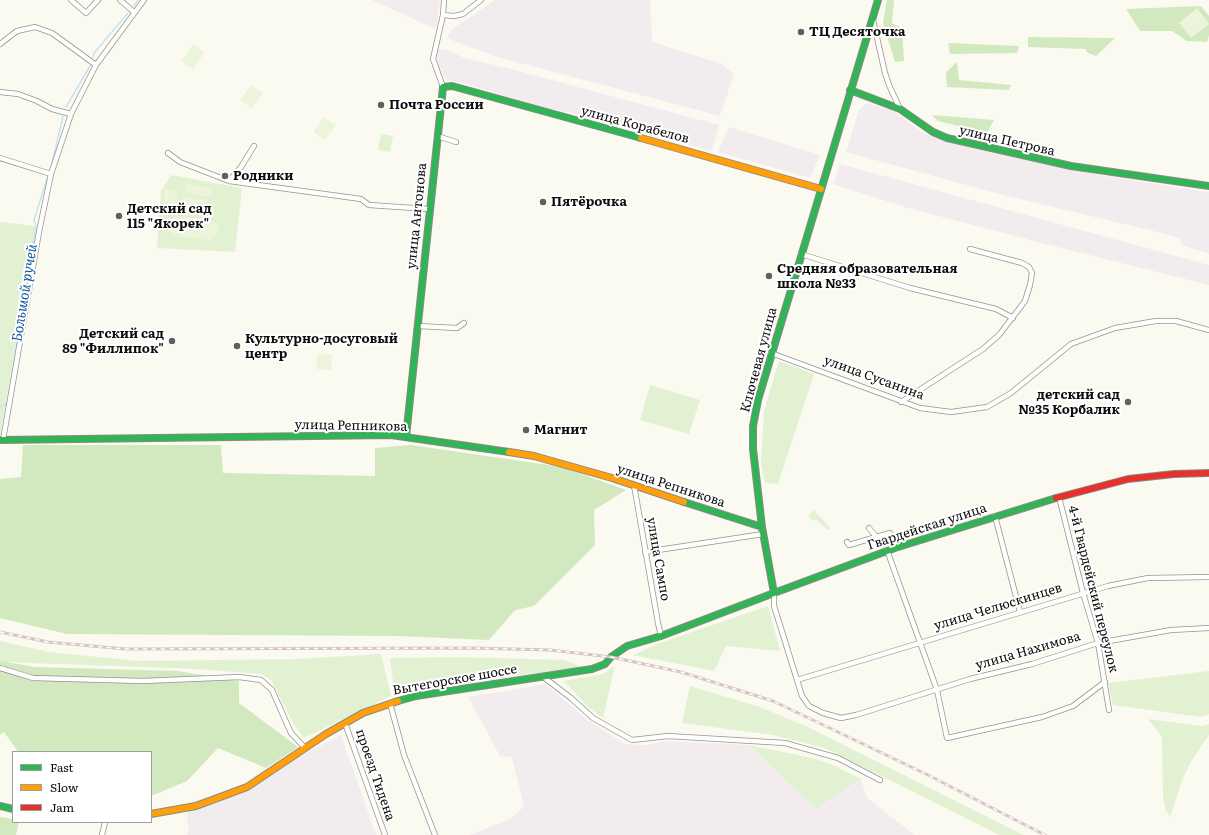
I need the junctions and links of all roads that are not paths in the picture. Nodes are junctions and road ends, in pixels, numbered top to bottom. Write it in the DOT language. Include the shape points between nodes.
graph roads {
  1 [pos="71,0"];
  2 [pos="98,0"];
  3 [pos="120,0"];
  4 [pos="144,0"];
  5 [pos="444,0"];
  6 [pos="481,0"];
  7 [pos="878,0"];
  8 [pos="134,12"];
  9 [pos="443,15"];
  10 [pos="873,20"];
  11 [pos="0,44"];
  12 [pos="96,65"];
  13 [pos="443,87"];
  14 [pos="850,90"];
  15 [pos="0,92"];
  16 [pos="900,109"];
  17 [pos="70,114"];
  18 [pos="437,136"];
  19 [pos="456,142"];
  20 [pos="254,146"];
  21 [pos="168,153"];
  22 [pos="0,158"];
  23 [pos="51,174"];
  24 [pos="229,181"];
  25 [pos="1209,186"];
  26 [pos="821,189"];
  27 [pos="429,209"];
  28 [pos="970,249"];
  29 [pos="801,254"];
  30 [pos="1013,318"];
  31 [pos="464,322"];
  32 [pos="418,326"];
  33 [pos="1209,330"];
  34 [pos="771,353"];
  35 [pos="901,402"];
  36 [pos="406,437"];
  37 [pos="1,440"];
  38 [pos="1209,473"];
  39 [pos="634,485"];
  40 [pos="1059,497"];
  41 [pos="996,516"];
  42 [pos="869,528"];
  43 [pos="763,530"];
  44 [pos="876,538"];
  45 [pos="847,542"];
  46 [pos="895,548"];
  47 [pos="887,550"];
  48 [pos="645,552"];
  49 [pos="1209,578"];
  50 [pos="774,593"];
  51 [pos="1083,593"];
  52 [pos="1020,612"];
  53 [pos="1209,628"];
  54 [pos="661,636"];
  55 [pos="921,641"];
  56 [pos="1098,643"];
  57 [pos="0,668"];
  58 [pos="542,676"];
  59 [pos="797,680"];
  60 [pos="1105,682"];
  61 [pos="937,690"];
  62 [pos="390,703"];
  63 [pos="1109,710"];
  64 [pos="345,723"];
  65 [pos="305,748"];
  66 [pos="880,780"];
  67 [pos="0,806"];
  68 [pos="12,809"];
  69 [pos="152,814"];
  70 [pos="105,823"];
  71 [pos="102,835"];
  72 [pos="385,835"];
  73 [pos="435,835"];
  1 -- 2 [label="street" via="86,13"];
  3 -- 8 [label="street"];
  4 -- 8 [label="street"];
  5 -- 9 [label="street, улица Антонова"];
  6 -- 9 [label="street" via="462,14"];
  7 -- 10 [label="main road, Ключевая улица"];
  8 -- 12 [label="street"];
  9 -- 13 [label="street, улица Антонова" via="433,59"];
  10 -- 14 [label="main road, Ключевая улица"];
  10 -- 16 [label="street" via="885,73"];
  11 -- 12 [label="street" via="17,31 35,27 52,33"];
  12 -- 17 [label="street"];
  13 -- 18 [label="main road, улица Антонова"];
  13 -- 26 [label="main road, улица Корабелов" via="452,86"];
  14 -- 16 [label="main road, улица Петрова"];
  14 -- 26 [label="main road, Ключевая улица"];
  15 -- 17 [label="street" via="18,94"];
  16 -- 25 [label="main road, улица Петрова" via="933,132 954,140 1071,166"];
  17 -- 23 [label="street"];
  18 -- 19 [label="street"];
  18 -- 27 [label="main road, улица Антонова"];
  20 -- 24 [label="street"];
  21 -- 24 [label="street" via="180,162"];
  22 -- 23 [label="street"];
  23 -- 37 [label="street"];
  24 -- 27 [label="street" via="361,199 369,205"];
  26 -- 29 [label="main road, Ключевая улица"];
  27 -- 32 [label="main road, улица Антонова"];
  28 -- 30 [label="street" via="1029,267 1032,274 1025,301"];
  29 -- 30 [label="street" via="910,288 996,309"];
  29 -- 34 [label="main road, Ключевая улица"];
  30 -- 35 [label="street" via="983,349"];
  31 -- 32 [label="street" via="457,328"];
  32 -- 36 [label="main road, улица Антонова"];
  33 -- 35 [label="street, улица Сусанина" via="1176,321 1156,321 1115,328 1086,337 1071,344 1011,393 987,407 951,412 920,408"];
  34 -- 35 [label="street, улица Сусанина"];
  34 -- 43 [label="main road, Ключевая улица" via="753,426 753,449"];
  36 -- 37 [label="main road, улица Репникова" via="390,435"];
  36 -- 39 [label="main road, улица Репникова" via="534,456"];
  38 -- 40 [label="main road, Гвардейская улица" via="1128,479"];
  39 -- 43 [label="main road, улица Репникова"];
  39 -- 48 [label="street, улица Сампо"];
  40 -- 41 [label="main road, Гвардейская улица"];
  40 -- 51 [label="street, 4-й Гвардейский переулок"];
  41 -- 46 [label="main road, Гвардейская улица"];
  41 -- 52 [label="street"];
  42 -- 44 [label="street"];
  43 -- 48 [label="street"];
  43 -- 50 [label="main road, Ключевая улица"];
  44 -- 45 [label="street" via="849,545"];
  44 -- 46 [label="street" via="890,533"];
  46 -- 47 [label="main road, Гвардейская улица"];
  47 -- 50 [label="main road, Гвардейская улица"];
  47 -- 55 [label="street"];
  48 -- 54 [label="street, улица Сампо"];
  49 -- 51 [label="street, улица Челюскинцев" via="1148,578"];
  50 -- 54 [label="main road, Гвардейская улица"];
  50 -- 59 [label="street, улица Нахимова" via="774,606"];
  51 -- 52 [label="street, улица Челюскинцев"];
  51 -- 56 [label="street, 4-й Гвардейский переулок"];
  52 -- 55 [label="street, улица Челюскинцев"];
  53 -- 56 [label="street, улица Нахимова" via="1171,630"];
  54 -- 58 [label="main road, Вытегорское шоссе" via="627,646 605,664 592,669"];
  55 -- 59 [label="street, улица Челюскинцев"];
  55 -- 61 [label="street"];
  56 -- 60 [label="street, 4-й Гвардейский переулок"];
  56 -- 61 [label="street, улица Нахимова"];
  57 -- 65 [label="street" via="33,678 143,681 239,677 261,680 272,690 292,734"];
  58 -- 62 [label="main road, Вытегорское шоссе" via="416,696"];
  58 -- 66 [label="street" via="593,718 632,740 668,736 785,742 838,758"];
  59 -- 61 [label="street, улица Нахимова" via="802,696 809,706 841,718"];
  60 -- 61 [label="street" via="1073,706 1042,717 947,738"];
  60 -- 63 [label="street, 4-й Гвардейский переулок"];
  62 -- 64 [label="main road, Вытегорское шоссе"];
  62 -- 73 [label="street" via="404,756"];
  64 -- 65 [label="main road, Вытегорское шоссе"];
  64 -- 72 [label="street, проезд Тидена"];
  65 -- 69 [label="main road, Вытегорское шоссе" via="247,787 196,806"];
  67 -- 68 [label="main road"];
  70 -- 71 [label="street"];
}
